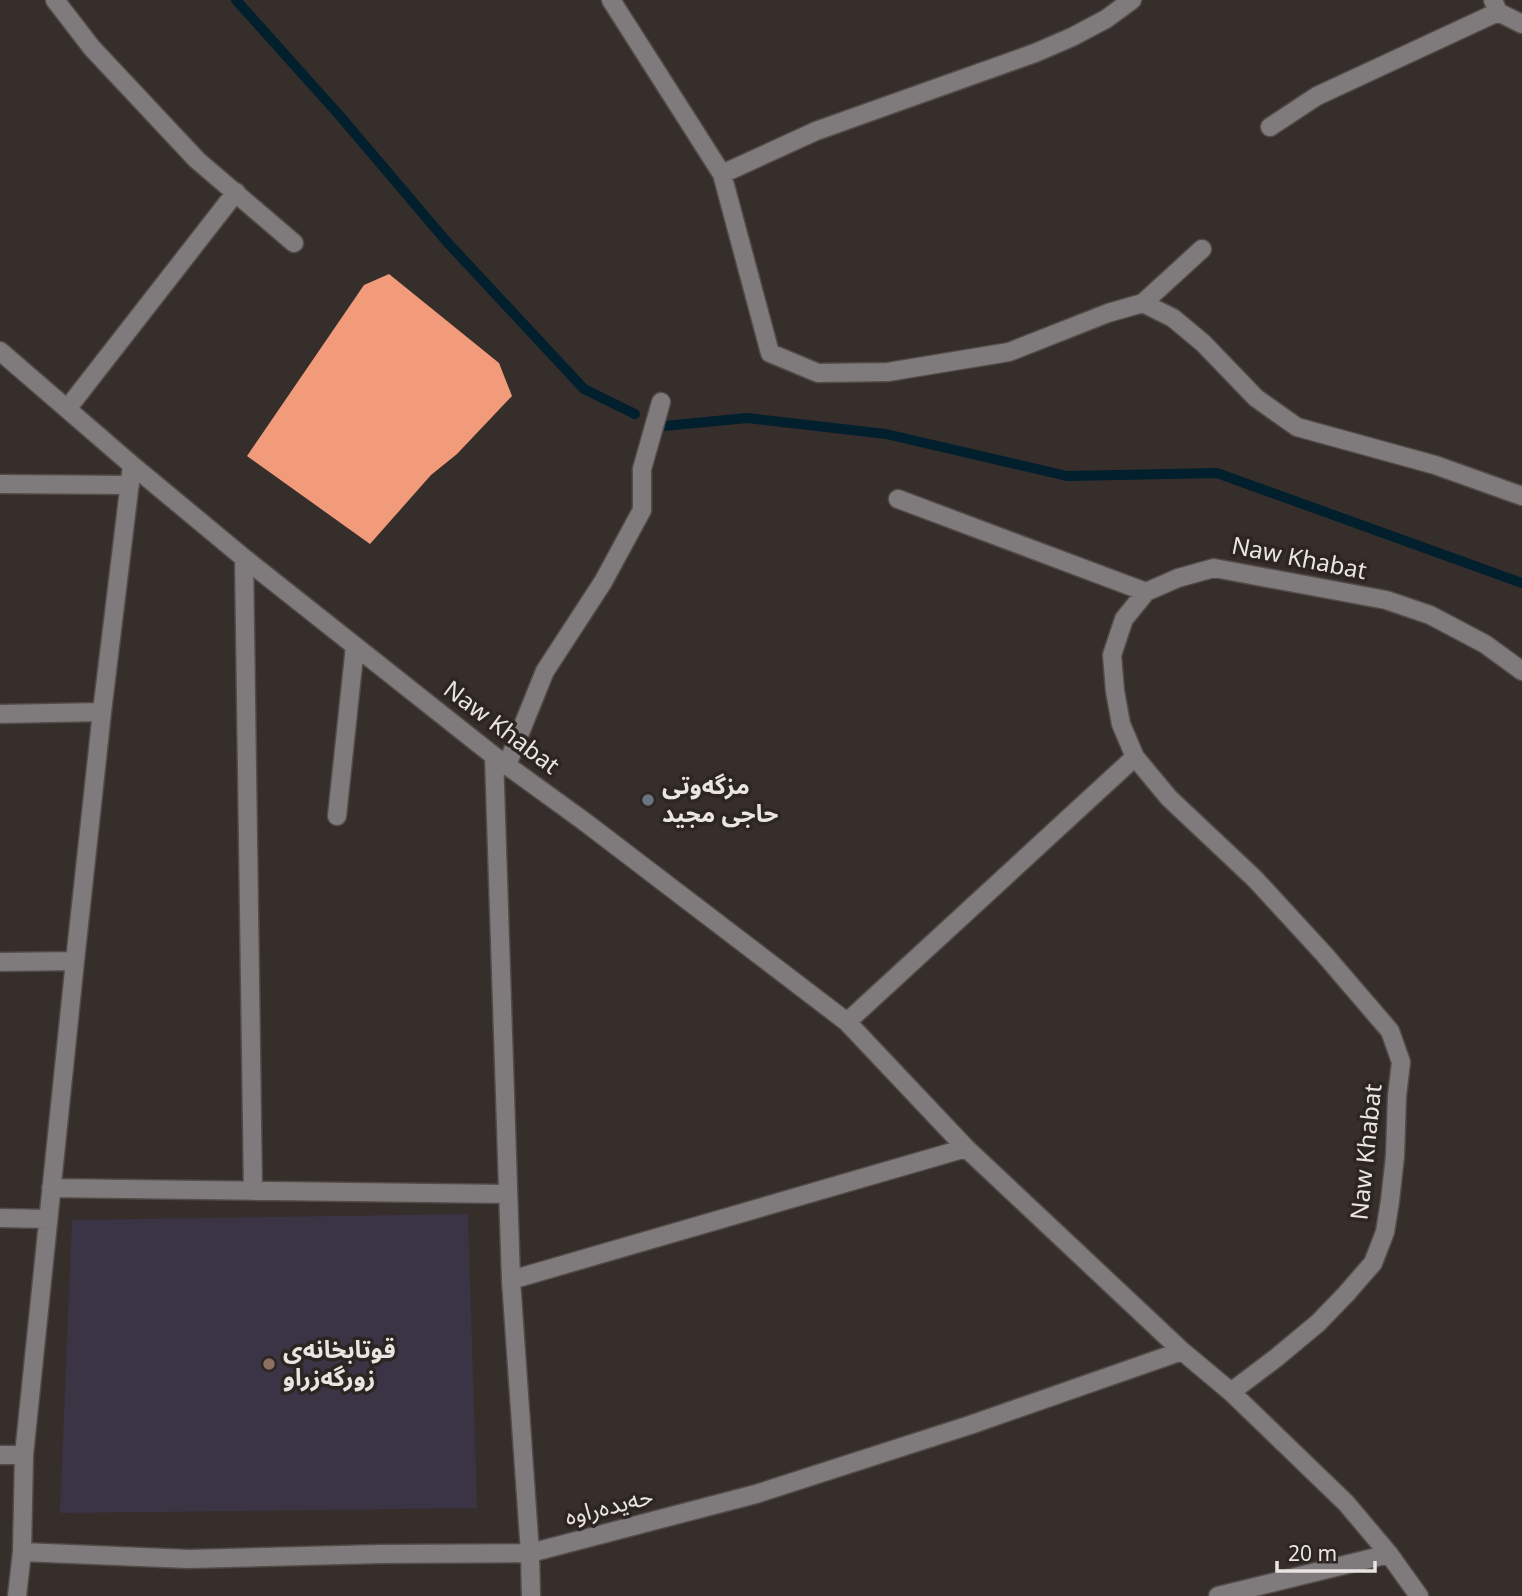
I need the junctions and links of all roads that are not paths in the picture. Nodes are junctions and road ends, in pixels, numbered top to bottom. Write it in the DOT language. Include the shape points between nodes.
graph roads {
  1 [pos="55,0"];
  2 [pos="611,0"];
  3 [pos="1132,0"];
  4 [pos="1495,6"];
  5 [pos="1522,24"];
  6 [pos="1270,127"];
  7 [pos="722,174"];
  8 [pos="236,192"];
  9 [pos="294,243"];
  10 [pos="1202,249"];
  11 [pos="1143,303"];
  12 [pos="0,351"];
  13 [pos="662,402"];
  14 [pos="67,409"];
  15 [pos="132,465"];
  16 [pos="0,484"];
  17 [pos="130,485"];
  18 [pos="1522,496"];
  19 [pos="898,499"];
  20 [pos="244,558"];
  21 [pos="1146,592"];
  22 [pos="355,646"];
  23 [pos="1522,671"];
  24 [pos="102,712"];
  25 [pos="0,714"];
  26 [pos="1135,757"];
  27 [pos="500,760"];
  28 [pos="337,816"];
  29 [pos="75,961"];
  30 [pos="0,962"];
  31 [pos="847,1022"];
  32 [pos="966,1148"];
  33 [pos="51,1188"];
  34 [pos="253,1191"];
  35 [pos="507,1194"];
  36 [pos="0,1218"];
  37 [pos="48,1219"];
  38 [pos="511,1280"];
  39 [pos="1182,1351"];
  40 [pos="1231,1392"];
  41 [pos="0,1455"];
  42 [pos="24,1455"];
  43 [pos="22,1552"];
  44 [pos="530,1553"];
  45 [pos="1389,1554"];
  46 [pos="17,1596"];
  47 [pos="531,1596"];
  48 [pos="1218,1596"];
  49 [pos="1419,1596"];
  1 -- 8 [label="street" via="143,103 197,160"];
  2 -- 7 [label="street"];
  3 -- 7 [label="street" via="1106,19 1035,53 816,131"];
  4 -- 5 [label="street"];
  4 -- 6 [label="street" via="1317,96"];
  7 -- 11 [label="street" via="770,353 818,373 888,372 1009,352"];
  8 -- 9 [label="street"];
  8 -- 14 [label="street"];
  10 -- 11 [label="street"];
  11 -- 18 [label="street" via="1183,326 1256,398 1297,427 1435,465"];
  12 -- 14 [label="street, Naw Khabat"];
  13 -- 27 [label="street" via="642,469 642,510 603,582 545,671"];
  14 -- 15 [label="street, Naw Khabat"];
  15 -- 17 [label="street"];
  15 -- 20 [label="street, Naw Khabat"];
  16 -- 17 [label="street"];
  17 -- 24 [label="street"];
  19 -- 21 [label="street"];
  20 -- 22 [label="street, Naw Khabat"];
  20 -- 34 [label="street"];
  21 -- 23 [label="street, Naw Khabat" via="1214,568 1387,600 1430,615 1485,644"];
  21 -- 26 [label="street, Naw Khabat" via="1124,619 1112,655 1121,724"];
  22 -- 27 [label="street, Naw Khabat"];
  22 -- 28 [label="street"];
  24 -- 25 [label="street"];
  24 -- 29 [label="street"];
  26 -- 31 [label="street"];
  26 -- 40 [label="street, Naw Khabat" via="1169,798 1255,879 1324,954 1390,1031 1401,1062 1390,1201 1373,1263 1318,1323"];
  27 -- 31 [label="street, Naw Khabat"];
  27 -- 35 [label="street"];
  29 -- 30 [label="street"];
  29 -- 33 [label="street"];
  31 -- 32 [label="street, Naw Khabat"];
  32 -- 38 [label="street"];
  32 -- 39 [label="street, Naw Khabat"];
  33 -- 34 [label="street"];
  33 -- 37 [label="street"];
  34 -- 35 [label="street"];
  35 -- 38 [label="street"];
  36 -- 37 [label="street"];
  37 -- 42 [label="street"];
  38 -- 44 [label="street"];
  39 -- 40 [label="street, Naw Khabat"];
  39 -- 44 [label="street, حەیدەراوە" via="756,1494"];
  40 -- 45 [label="street" via="1346,1503"];
  41 -- 42 [label="street"];
  42 -- 43 [label="street"];
  43 -- 44 [label="street, حەیدەراوە" via="189,1559"];
  43 -- 46 [label="street"];
  44 -- 47 [label="street"];
  45 -- 48 [label="street"];
  45 -- 49 [label="street"];
}
